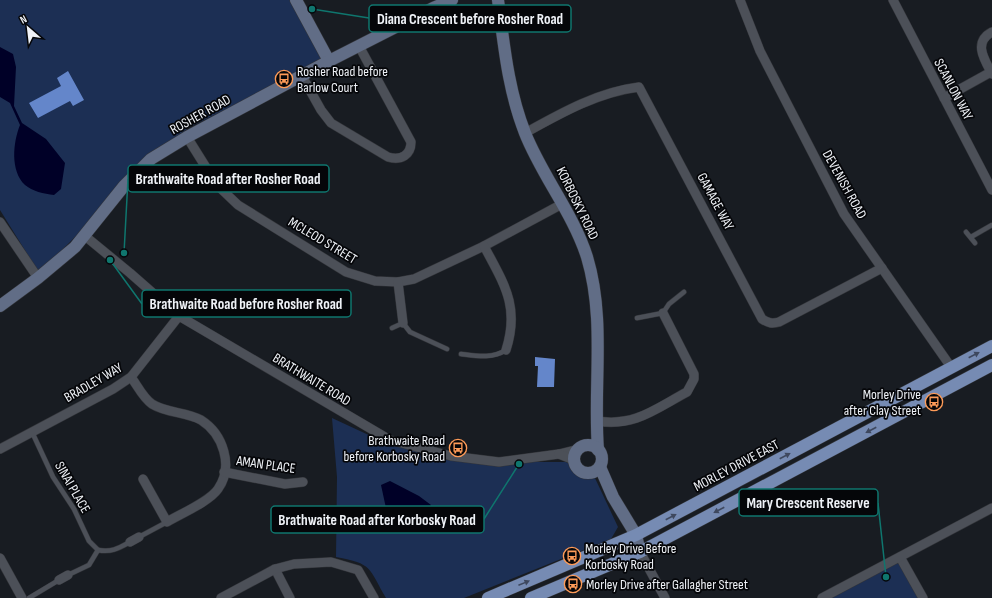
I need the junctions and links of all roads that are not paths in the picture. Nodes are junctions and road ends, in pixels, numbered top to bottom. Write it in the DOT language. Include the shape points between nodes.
graph roads {
  1 [pos="296,0"];
  2 [pos="452,0"];
  3 [pos="498,0"];
  4 [pos="740,0"];
  5 [pos="893,0"];
  6 [pos="992,32"];
  7 [pos="359,46"];
  8 [pos="329,61"];
  9 [pos="992,73"];
  10 [pos="302,76"];
  11 [pos="944,98"];
  12 [pos="525,133"];
  13 [pos="187,137"];
  14 [pos="992,190"];
  15 [pos="562,204"];
  16 [pos="0,222"];
  17 [pos="992,225"];
  18 [pos="966,232"];
  19 [pos="85,236"];
  20 [pos="971,237"];
  21 [pos="975,243"];
  22 [pos="484,246"];
  23 [pos="882,268"];
  24 [pos="38,278"];
  25 [pos="398,282"];
  26 [pos="684,292"];
  27 [pos="0,306"];
  28 [pos="663,312"];
  29 [pos="179,316"];
  30 [pos="637,318"];
  31 [pos="403,323"];
  32 [pos="392,328"];
  33 [pos="992,346"];
  34 [pos="447,349"];
  35 [pos="506,350"];
  36 [pos="462,354"];
  37 [pos="992,365"];
  38 [pos="951,367"];
  39 [pos="131,377"];
  40 [pos="596,424"];
  41 [pos="32,432"];
  42 [pos="581,447"];
  43 [pos="0,449"];
  44 [pos="598,450"];
  45 [pos="559,454"];
  46 [pos="574,460"];
  47 [pos="596,469"];
  48 [pos="224,472"];
  49 [pos="143,479"];
  50 [pos="303,482"];
  51 [pos="992,508"];
  52 [pos="167,522"];
  53 [pos="140,537"];
  54 [pos="632,537"];
  55 [pos="130,542"];
  56 [pos="98,550"];
  57 [pos="640,552"];
  58 [pos="900,557"];
  59 [pos="0,558"];
  60 [pos="275,569"];
  61 [pos="663,596"];
  62 [pos="22,598"];
  63 [pos="29,598"];
  64 [pos="221,598"];
  65 [pos="290,598"];
  66 [pos="374,598"];
  67 [pos="488,598"];
  68 [pos="531,598"];
  69 [pos="653,598"];
  70 [pos="822,598"];
  71 [pos="923,598"];
  1 -- 8 [label="street"];
  2 -- 7 [label="street, ROSHER ROAD"];
  3 -- 12 [label="street, KORBOSKY ROAD" via="507,72"];
  4 -- 23 [label="street, DEVENISH ROAD" via="760,51 844,214"];
  5 -- 11 [label="street, SCANLON WAY"];
  6 -- 9 [label="street" via="982,40 980,47"];
  7 -- 8 [label="street, ROSHER ROAD"];
  7 -- 10 [label="street" via="411,142 409,152 399,159 388,157 331,123"];
  8 -- 10 [label="street, ROSHER ROAD"];
  9 -- 11 [label="street"];
  10 -- 13 [label="street, ROSHER ROAD"];
  11 -- 14 [label="street, SCANLON WAY"];
  12 -- 15 [label="street, KORBOSKY ROAD"];
  12 -- 23 [label="street, GAMAGE WAY" via="582,103 640,87 762,319 767,322 779,322"];
  13 -- 19 [label="street, ROSHER ROAD" via="151,159 124,186"];
  13 -- 25 [label="street, MCLEOD STREET" via="218,185 238,205 346,272 375,281"];
  15 -- 22 [label="street, MCLEOD STREET"];
  15 -- 40 [label="street, KORBOSKY ROAD" via="579,237 593,284 598,339"];
  16 -- 24 [label="street"];
  17 -- 20 [label="lane"];
  18 -- 20 [label="lane"];
  19 -- 24 [label="street, ROSHER ROAD"];
  19 -- 29 [label="street, BRATHWAITE ROAD"];
  20 -- 21 [label="lane"];
  22 -- 25 [label="street, MCLEOD STREET" via="429,273"];
  22 -- 35 [label="street" via="509,298 512,331"];
  23 -- 38 [label="street, DEVENISH ROAD"];
  24 -- 27 [label="street, ROSHER ROAD"];
  25 -- 31 [label="street"];
  26 -- 28 [label="lane"];
  28 -- 30 [label="lane"];
  28 -- 40 [label="street" via="694,374 691,387 687,392 636,420"];
  29 -- 39 [label="street, BRADLEY WAY"];
  29 -- 45 [label="street, BRATHWAITE ROAD" via="390,440 474,460 499,462"];
  31 -- 32 [label="lane"];
  31 -- 34 [label="lane" via="410,332"];
  38 -- 33 [label="main road, MORLEY DRIVE EAST, one-way"];
  35 -- 36 [label="lane" via="498,355 489,356"];
  37 -- 57 [label="main road, one-way"];
  54 -- 38 [label="main road, MORLEY DRIVE EAST, one-way"];
  39 -- 41 [label="street, BRADLEY WAY"];
  39 -- 48 [label="street" via="152,404 200,420 211,428 219,438 225,453"];
  40 -- 42 [label="street"];
  40 -- 44 [label="street, KORBOSKY ROAD"];
  41 -- 43 [label="street, BRADLEY WAY"];
  41 -- 56 [label="lane, SINAI PLACE" via="53,477 74,508 89,541"];
  42 -- 44 [label="street" via="591,446"];
  42 -- 45 [label="street, BRATHWAITE ROAD"];
  42 -- 46 [label="street" via="576,452"];
  44 -- 47 [label="street" via="601,458"];
  45 -- 46 [label="street, BRATHWAITE ROAD"];
  46 -- 47 [label="street" via="580,470"];
  47 -- 54 [label="street"];
  48 -- 50 [label="street, AMAN PLACE" via="285,484"];
  48 -- 52 [label="street" via="218,490"];
  49 -- 52 [label="street"];
  51 -- 58 [label="street"];
  52 -- 53 [label="lane"];
  53 -- 55 [label="street"];
  54 -- 57 [label="street"];
  67 -- 54 [label="main road, MORLEY DRIVE EAST, one-way"];
  55 -- 56 [label="lane" via="113,551"];
  56 -- 63 [label="lane" via="89,565"];
  57 -- 61 [label="street"];
  57 -- 68 [label="main road"];
  58 -- 70 [label="street"];
  58 -- 71 [label="street"];
  59 -- 62 [label="street"];
  60 -- 64 [label="street"];
  60 -- 65 [label="street"];
  60 -- 66 [label="street" via="294,564 331,562 350,566 358,570"];
  61 -- 69 [label="street"];
}
